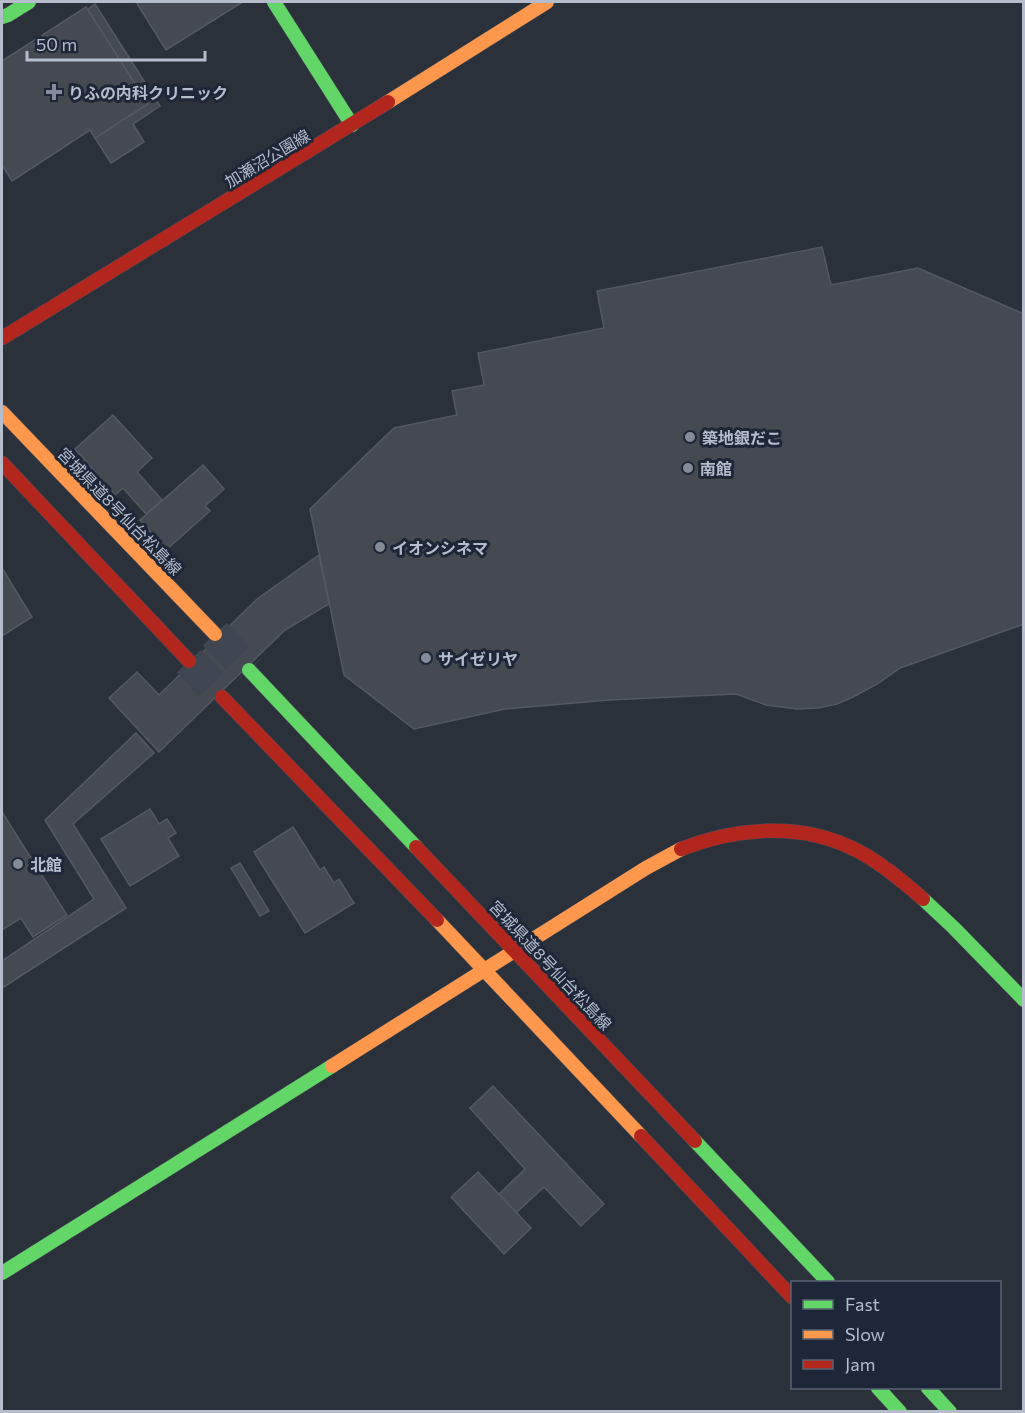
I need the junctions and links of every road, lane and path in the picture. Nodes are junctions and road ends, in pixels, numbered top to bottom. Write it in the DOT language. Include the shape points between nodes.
graph roads {
  1 [pos="28,2"];
  2 [pos="274,2"];
  3 [pos="547,2"];
  4 [pos="2,17"];
  5 [pos="352,125"];
  6 [pos="2,338"];
  7 [pos="2,412"];
  8 [pos="2,463"];
  9 [pos="215,634"];
  10 [pos="189,661"];
  11 [pos="249,670"];
  12 [pos="222,697"];
  13 [pos="515,950"];
  14 [pos="484,969"];
  15 [pos="1023,1000"];
  16 [pos="2,1273"];
  17 [pos="827,1281"];
  18 [pos="791,1296"];
  19 [pos="879,1389"];
  20 [pos="929,1389"];
  21 [pos="900,1412"];
  22 [pos="950,1412"];
  1 -- 4 [label="main road"];
  2 -- 5 [label="main road"];
  3 -- 5 [label="main road, 加瀬沼公園線"];
  5 -- 6 [label="main road, 加瀬沼公園線"];
  7 -- 9 [label="main road, 宮城県道8号仙台松島線"];
  8 -- 10 [label="main road"];
  11 -- 13 [label="main road, 宮城県道8号仙台松島線"];
  12 -- 14 [label="main road"];
  13 -- 14 [label="main road"];
  13 -- 15 [label="main road" via="673,853 700,842 753,830 798,832 826,837 855,849 901,879 957,930"];
  13 -- 17 [label="main road, 宮城県道8号仙台松島線"];
  14 -- 16 [label="main road"];
  14 -- 18 [label="main road"];
  19 -- 21 [label="main road"];
  20 -- 22 [label="main road"];
}
